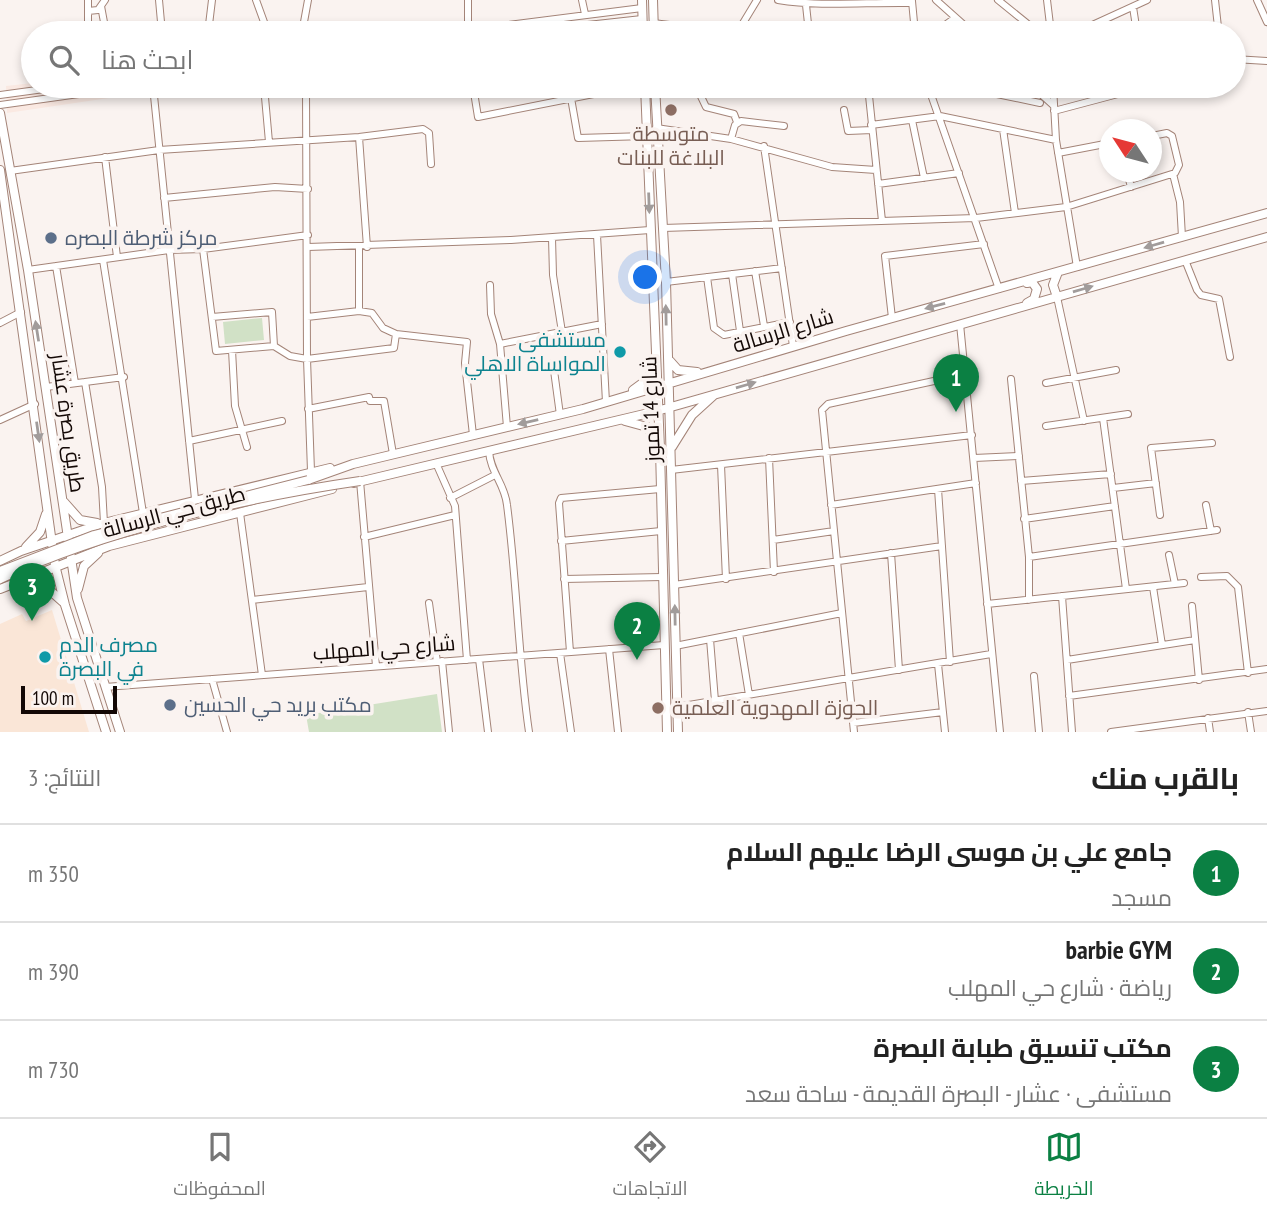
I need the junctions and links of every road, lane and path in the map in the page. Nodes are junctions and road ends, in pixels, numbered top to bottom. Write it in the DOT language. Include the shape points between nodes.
graph roads {
  1 [pos="88,0"];
  2 [pos="159,0"];
  3 [pos="212,0"];
  4 [pos="256,0"];
  5 [pos="308,0"];
  6 [pos="468,0"];
  7 [pos="582,0"];
  8 [pos="653,0"];
  9 [pos="757,0"];
  10 [pos="778,0"];
  11 [pos="936,0"];
  12 [pos="998,0"];
  13 [pos="1047,0"];
  14 [pos="1147,0"];
  15 [pos="1215,0"];
  16 [pos="1257,0"];
  17 [pos="912,2"];
  18 [pos="103,3"];
  19 [pos="809,3"];
  20 [pos="642,4"];
  21 [pos="1133,7"];
  22 [pos="88,10"];
  23 [pos="585,14"];
  24 [pos="955,18"];
  25 [pos="642,19"];
  26 [pos="88,21"];
  27 [pos="105,21"];
  28 [pos="161,21"];
  29 [pos="209,21"];
  30 [pos="264,21"];
  31 [pos="304,21"];
  32 [pos="468,21"];
  33 [pos="534,21"];
  34 [pos="624,21"];
  35 [pos="653,21"];
  36 [pos="744,21"];
  37 [pos="809,21"];
  38 [pos="913,21"];
  39 [pos="951,21"];
  40 [pos="959,21"];
  41 [pos="1024,21"];
  42 [pos="1050,21"];
  43 [pos="1102,21"];
  44 [pos="1136,21"];
  45 [pos="1217,21"];
  46 [pos="1267,22"];
  47 [pos="1246,60"];
  48 [pos="1267,61"];
  49 [pos="21,91"];
  50 [pos="0,95"];
  51 [pos="45,98"];
  52 [pos="154,98"];
  53 [pos="265,98"];
  54 [pos="306,98"];
  55 [pos="474,98"];
  56 [pos="571,98"];
  57 [pos="645,98"];
  58 [pos="655,98"];
  59 [pos="702,98"];
  60 [pos="869,98"];
  61 [pos="933,98"];
  62 [pos="1016,98"];
  63 [pos="1044,98"];
  64 [pos="1054,98"];
  65 [pos="1097,98"];
  66 [pos="1040,103"];
  67 [pos="0,104"];
  68 [pos="1054,108"];
  69 [pos="844,110"];
  70 [pos="0,113"];
  71 [pos="940,116"];
  72 [pos="912,120"];
  73 [pos="737,122"];
  74 [pos="784,126"];
  75 [pos="656,128"];
  76 [pos="872,128"];
  77 [pos="1003,130"];
  78 [pos="1162,134"];
  79 [pos="646,136"];
  80 [pos="359,137"];
  81 [pos="731,139"];
  82 [pos="308,140"];
  83 [pos="1056,140"];
  84 [pos="268,142"];
  85 [pos="764,146"];
  86 [pos="1099,146"];
  87 [pos="159,150"];
  88 [pos="1058,153"];
  89 [pos="105,157"];
  90 [pos="431,164"];
  91 [pos="10,170"];
  92 [pos="876,170"];
  93 [pos="0,173"];
  94 [pos="959,173"];
  95 [pos="1173,174"];
  96 [pos="924,178"];
  97 [pos="1130,182"];
  98 [pos="878,184"];
  99 [pos="1131,187"];
  100 [pos="308,189"];
  101 [pos="164,198"];
  102 [pos="1066,207"];
  103 [pos="3,210"];
  104 [pos="1015,213"];
  105 [pos="1267,213"];
  106 [pos="976,218"];
  107 [pos="882,221"];
  108 [pos="776,225"];
  109 [pos="663,229"];
  110 [pos="650,230"];
  111 [pos="309,235"];
  112 [pos="597,235"];
  113 [pos="11,237"];
  114 [pos="1182,237"];
  115 [pos="1267,237"];
  116 [pos="552,238"];
  117 [pos="0,239"];
  118 [pos="984,244"];
  119 [pos="308,247"];
  120 [pos="359,247"];
  121 [pos="367,247"];
  122 [pos="203,249"];
  123 [pos="169,250"];
  124 [pos="117,257"];
  125 [pos="103,260"];
  126 [pos="1185,260"];
  127 [pos="56,266"];
  128 [pos="1077,267"];
  129 [pos="782,268"];
  130 [pos="28,271"];
  131 [pos="755,271"];
  132 [pos="1058,272"];
  133 [pos="732,274"];
  134 [pos="707,277"];
  135 [pos="666,282"];
  136 [pos="1016,284"];
  137 [pos="490,285"];
  138 [pos="999,289"];
  139 [pos="1057,297"];
  140 [pos="1021,307"];
  141 [pos="359,311"];
  142 [pos="21,313"];
  143 [pos="212,317"];
  144 [pos="307,317"];
  145 [pos="892,318"];
  146 [pos="790,322"];
  147 [pos="0,323"];
  148 [pos="602,324"];
  149 [pos="960,324"];
  150 [pos="764,326"];
  151 [pos="740,331"];
  152 [pos="562,332"];
  153 [pos="396,334"];
  154 [pos="655,343"];
  155 [pos="500,344"];
  156 [pos="274,346"];
  157 [pos="793,346"];
  158 [pos="232,350"];
  159 [pos="667,354"];
  160 [pos="1230,357"];
  161 [pos="307,359"];
  162 [pos="553,363"];
  163 [pos="1116,370"];
  164 [pos="707,372"];
  165 [pos="966,374"];
  166 [pos="124,377"];
  167 [pos="1077,377"];
  168 [pos="1010,379"];
  169 [pos="85,382"];
  170 [pos="75,383"];
  171 [pos="669,383"];
  172 [pos="1046,383"];
  173 [pos="46,387"];
  174 [pos="656,387"];
  175 [pos="716,393"];
  176 [pos="616,398"];
  177 [pos="606,402"];
  178 [pos="35,404"];
  179 [pos="670,407"];
  180 [pos="308,409"];
  181 [pos="657,411"];
  182 [pos="1128,414"];
  183 [pos="560,415"];
  184 [pos="1103,418"];
  185 [pos="0,420"];
  186 [pos="620,420"];
  187 [pos="282,421"];
  188 [pos="1084,421"];
  189 [pos="1046,426"];
  190 [pos="507,427"];
  191 [pos="242,430"];
  192 [pos="473,435"];
  193 [pos="972,435"];
  194 [pos="189,441"];
  195 [pos="1212,443"];
  196 [pos="247,447"];
  197 [pos="660,449"];
  198 [pos="671,450"];
  199 [pos="489,451"];
  200 [pos="393,454"];
  201 [pos="825,454"];
  202 [pos="1019,456"];
  203 [pos="769,458"];
  204 [pos="974,458"];
  205 [pos="436,463"];
  206 [pos="721,465"];
  207 [pos="671,470"];
  208 [pos="1111,474"];
  209 [pos="309,475"];
  210 [pos="495,475"];
  211 [pos="360,481"];
  212 [pos="1021,481"];
  213 [pos="976,482"];
  214 [pos="1156,483"];
  215 [pos="1113,488"];
  216 [pos="660,489"];
  217 [pos="938,489"];
  218 [pos="60,495"];
  219 [pos="450,498"];
  220 [pos="195,499"];
  221 [pos="831,505"];
  222 [pos="1206,505"];
  223 [pos="48,506"];
  224 [pos="1115,506"];
  225 [pos="143,513"];
  226 [pos="240,513"];
  227 [pos="455,515"];
  228 [pos="1160,515"];
  229 [pos="1024,519"];
  230 [pos="104,523"];
  231 [pos="661,531"];
  232 [pos="834,531"];
  233 [pos="67,535"];
  234 [pos="364,537"];
  235 [pos="52,540"];
  236 [pos="773,540"];
  237 [pos="561,541"];
  238 [pos="1120,543"];
  239 [pos="109,546"];
  240 [pos="942,546"];
  241 [pos="21,551"];
  242 [pos="891,554"];
  243 [pos="1169,555"];
  244 [pos="1028,557"];
  245 [pos="71,559"];
  246 [pos="0,561"];
  247 [pos="837,562"];
  248 [pos="55,565"];
  249 [pos="0,571"];
  250 [pos="774,572"];
  251 [pos="662,577"];
  252 [pos="1201,577"];
  253 [pos="0,579"];
  254 [pos="564,579"];
  255 [pos="726,579"];
  256 [pos="1184,583"];
  257 [pos="10,584"];
  258 [pos="1175,584"];
  259 [pos="674,585"];
  260 [pos="1153,586"];
  261 [pos="368,587"];
  262 [pos="0,589"];
  263 [pos="1126,589"];
  264 [pos="1062,596"];
  265 [pos="77,599"];
  266 [pos="252,600"];
  267 [pos="1030,600"];
  268 [pos="429,603"];
  269 [pos="987,604"];
  270 [pos="65,605"];
  271 [pos="1192,606"];
  272 [pos="842,613"];
  273 [pos="739,633"];
  274 [pos="710,639"];
  275 [pos="1195,639"];
  276 [pos="664,645"];
  277 [pos="1162,645"];
  278 [pos="676,646"];
  279 [pos="609,649"];
  280 [pos="570,652"];
  281 [pos="560,653"];
  282 [pos="991,654"];
  283 [pos="518,656"];
  284 [pos="479,659"];
  285 [pos="467,660"];
  286 [pos="1067,660"];
  287 [pos="440,662"];
  288 [pos="950,662"];
  289 [pos="938,664"];
  290 [pos="376,666"];
  291 [pos="898,670"];
  292 [pos="1267,670"];
  293 [pos="1248,673"];
  294 [pos="262,675"];
  295 [pos="1034,676"];
  296 [pos="212,679"];
  297 [pos="849,679"];
  298 [pos="1199,680"];
  299 [pos="106,687"];
  300 [pos="748,695"];
  301 [pos="1069,696"];
  302 [pos="715,701"];
  303 [pos="677,707"];
  304 [pos="1267,711"];
  305 [pos="943,712"];
  306 [pos="1248,712"];
  307 [pos="1208,718"];
  308 [pos="853,723"];
  309 [pos="1168,724"];
  310 [pos="106,732"];
  311 [pos="120,732"];
  312 [pos="227,732"];
  313 [pos="449,732"];
  314 [pos="488,732"];
  315 [pos="529,732"];
  316 [pos="571,732"];
  317 [pos="618,732"];
  318 [pos="667,732"];
  319 [pos="678,732"];
  320 [pos="854,732"];
  321 [pos="945,732"];
  322 [pos="1000,732"];
  323 [pos="1039,732"];
  324 [pos="1072,732"];
  325 [pos="1111,732"];
  326 [pos="1170,732"];
  327 [pos="1210,732"];
  328 [pos="1251,732"];
  1 -- 22 [label="street"];
  2 -- 28 [label="street"];
  3 -- 29 [label="street"];
  4 -- 30 [label="street"];
  5 -- 31 [label="street"];
  6 -- 32 [label="street"];
  7 -- 23 [label="street"];
  8 -- 35 [label="main road"];
  9 -- 36 [label="street"];
  10 -- 19 [label="street"];
  11 -- 24 [label="street"];
  12 -- 41 [label="street"];
  13 -- 42 [label="street"];
  14 -- 21 [label="street"];
  15 -- 45 [label="street"];
  16 -- 46 [label="street"];
  17 -- 19 [label="street"];
  17 -- 38 [label="street"];
  18 -- 22 [label="street"];
  18 -- 27 [label="street"];
  19 -- 37 [label="street"];
  20 -- 23 [label="street"];
  20 -- 25 [label="main road"];
  21 -- 43 [label="street"];
  21 -- 44 [label="street"];
  22 -- 26 [label="street"];
  23 -- 33 [label="street"];
  24 -- 39 [label="street"];
  24 -- 40 [label="street"];
  25 -- 34 [label="street"];
  47 -- 48 [label="street"];
  49 -- 50 [label="street"];
  51 -- 67 [label="street"];
  52 -- 87 [label="street"];
  53 -- 84 [label="street"];
  54 -- 82 [label="street"];
  55 -- 56 [label="street" via="478,117"];
  56 -- 79 [label="street" via="578,138"];
  57 -- 79 [label="main road, شارع 14 تموز"];
  58 -- 75 [label="main road, شارع 14 تموز"];
  59 -- 73 [label="street" via="706,107 734,114"];
  60 -- 76 [label="street"];
  61 -- 71 [label="street"];
  62 -- 66 [label="street"];
  63 -- 68 [label="street"];
  64 -- 68 [label="street"];
  65 -- 68 [label="street"];
  68 -- 83 [label="street"];
  69 -- 76 [label="street" via="848,131"];
  70 -- 91 [label="main road, طريق بصرة عشار"];
  71 -- 72 [label="street"];
  71 -- 77 [label="street"];
  71 -- 94 [label="street"];
  72 -- 76 [label="street"];
  72 -- 96 [label="street"];
  73 -- 74 [label="street"];
  73 -- 81 [label="street"];
  75 -- 81 [label="street"];
  75 -- 109 [label="main road, شارع 14 تموز"];
  76 -- 92 [label="street"];
  77 -- 83 [label="street"];
  77 -- 104 [label="street"];
  78 -- 95 [label="street" via="1174,138 1178,165"];
  79 -- 110 [label="main road, شارع 14 تموز, one-way"];
  80 -- 82 [label="street"];
  80 -- 90 [label="street" via="423,129 429,133"];
  80 -- 121 [label="street"];
  81 -- 85 [label="street"];
  82 -- 84 [label="street"];
  82 -- 100 [label="street"];
  83 -- 88 [label="street"];
  84 -- 87 [label="street"];
  85 -- 92 [label="street" via="832,167"];
  85 -- 108 [label="street"];
  86 -- 88 [label="street"];
  87 -- 89 [label="street"];
  87 -- 101 [label="street"];
  88 -- 102 [label="street"];
  89 -- 91 [label="street"];
  89 -- 124 [label="street"];
  91 -- 130 [label="main road, طريق بصرة عشار"];
  92 -- 98 [label="street"];
  93 -- 103 [label="main road"];
  94 -- 96 [label="street"];
  94 -- 106 [label="street"];
  95 -- 99 [label="street"];
  95 -- 114 [label="street"];
  96 -- 98 [label="street"];
  97 -- 99 [label="street"];
  98 -- 107 [label="street"];
  99 -- 102 [label="street"];
  100 -- 101 [label="street" via="275,187"];
  100 -- 111 [label="street"];
  101 -- 123 [label="street"];
  102 -- 104 [label="street"];
  102 -- 128 [label="street"];
  103 -- 113 [label="main road"];
  104 -- 106 [label="street"];
  105 -- 114 [label="main road, شارع الرسالة"];
  106 -- 107 [label="street"];
  106 -- 118 [label="street"];
  107 -- 108 [label="street"];
  108 -- 109 [label="street"];
  108 -- 129 [label="street"];
  109 -- 135 [label="main road, شارع 14 تموز"];
  110 -- 112 [label="street"];
  110 -- 154 [label="main road, شارع 14 تموز"];
  111 -- 119 [label="street"];
  111 -- 122 [label="street"];
  112 -- 116 [label="street"];
  112 -- 148 [label="street"];
  113 -- 117 [label="street"];
  113 -- 142 [label="main road"];
  114 -- 128 [label="main road, شارع الرسالة, one-way"];
  115 -- 126 [label="main road, شارع الرسالة"];
  116 -- 121 [label="street"];
  116 -- 152 [label="street" via="552,275"];
  118 -- 138 [label="street"];
  118 -- 145 [label="street" via="885,256"];
  119 -- 120 [label="street"];
  119 -- 144 [label="street"];
  120 -- 121 [label="street"];
  120 -- 141 [label="street"];
  122 -- 123 [label="street"];
  122 -- 143 [label="street"];
  123 -- 124 [label="street"];
  123 -- 194 [label="street"];
  124 -- 125 [label="street"];
  125 -- 127 [label="street"];
  125 -- 166 [label="street"];
  139 -- 126 [label="main road, شارع الرسالة, one-way"];
  126 -- 160 [label="street" via="1201,295 1219,299"];
  127 -- 130 [label="street"];
  127 -- 170 [label="street"];
  128 -- 132 [label="main road, شارع الرسالة"];
  129 -- 131 [label="street"];
  129 -- 146 [label="street"];
  173 -- 130 [label="main road, طريق بصرة عشار, one-way"];
  131 -- 133 [label="street"];
  131 -- 150 [label="street"];
  132 -- 136 [label="main road, شارع الرسالة"];
  132 -- 139 [label="main road" via="1053,280"];
  133 -- 134 [label="street"];
  133 -- 151 [label="street"];
  134 -- 135 [label="street"];
  134 -- 151 [label="street" via="714,328 724,335"];
  159 -- 135 [label="main road, شارع 14 تموز, one-way"];
  136 -- 138 [label="main road, شارع الرسالة"];
  136 -- 140 [label="main road" via="1032,282 1038,289 1034,299"];
  137 -- 155 [label="street" via="491,314"];
  138 -- 145 [label="main road, شارع الرسالة, one-way"];
  139 -- 140 [label="main road, شارع الرسالة"];
  139 -- 167 [label="street"];
  140 -- 149 [label="main road, شارع الرسالة"];
  141 -- 144 [label="street"];
  141 -- 153 [label="street" via="372,313 383,328"];
  142 -- 147 [label="street"];
  142 -- 178 [label="main road"];
  143 -- 156 [label="street" via="272,313"];
  143 -- 158 [label="street" via="216,351"];
  144 -- 161 [label="street"];
  145 -- 157 [label="main road, شارع الرسالة"];
  146 -- 150 [label="street"];
  146 -- 157 [label="street"];
  148 -- 152 [label="street"];
  148 -- 177 [label="street"];
  149 -- 165 [label="street"];
  175 -- 149 [label="main road, شارع الرسالة, one-way"];
  150 -- 151 [label="street"];
  152 -- 155 [label="street"];
  153 -- 161 [label="street" via="394,348"];
  153 -- 192 [label="street" via="467,342"];
  154 -- 174 [label="main road, شارع 14 تموز"];
  154 -- 176 [label="main road" via="648,379"];
  155 -- 190 [label="street"];
  156 -- 158 [label="street"];
  156 -- 161 [label="street"];
  157 -- 164 [label="main road, شارع الرسالة"];
  158 -- 191 [label="street" via="235,406"];
  159 -- 164 [label="main road" via="673,368"];
  159 -- 171 [label="main road, شارع 14 تموز"];
  161 -- 180 [label="street"];
  162 -- 183 [label="street"];
  163 -- 167 [label="street"];
  164 -- 171 [label="main road, شارع الرسالة"];
  165 -- 193 [label="street"];
  165 -- 201 [label="street" via="828,404 822,410"];
  166 -- 169 [label="street"];
  166 -- 225 [label="street"];
  167 -- 172 [label="street"];
  167 -- 188 [label="street"];
  168 -- 202 [label="street"];
  169 -- 170 [label="street"];
  169 -- 230 [label="street"];
  170 -- 173 [label="street"];
  171 -- 174 [label="main road, شارع الرسالة"];
  171 -- 179 [label="main road, شارع 14 تموز"];
  173 -- 218 [label="main road, طريق بصرة عشار"];
  174 -- 176 [label="main road, شارع الرسالة"];
  174 -- 181 [label="main road, شارع 14 تموز"];
  175 -- 179 [label="main road, شارع الرسالة"];
  175 -- 198 [label="main road" via="685,422"];
  176 -- 177 [label="main road, شارع الرسالة"];
  177 -- 183 [label="main road, شارع الرسالة"];
  178 -- 185 [label="street"];
  178 -- 223 [label="main road, one-way"];
  179 -- 181 [label="main road, شارع الرسالة"];
  179 -- 198 [label="main road, شارع 14 تموز"];
  180 -- 200 [label="street" via="369,397 370,401 384,401"];
  180 -- 209 [label="street"];
  181 -- 186 [label="main road, طريق حي الرسالة"];
  181 -- 197 [label="main road, شارع 14 تموز"];
  182 -- 184 [label="street"];
  183 -- 190 [label="main road, شارع الرسالة, one-way"];
  184 -- 188 [label="street"];
  184 -- 208 [label="street"];
  186 -- 197 [label="main road" via="647,426"];
  186 -- 199 [label="main road, طريق حي الرسالة"];
  187 -- 191 [label="street"];
  188 -- 189 [label="street"];
  190 -- 192 [label="main road, شارع الرسالة"];
  191 -- 194 [label="street"];
  191 -- 196 [label="street"];
  192 -- 200 [label="main road, شارع الرسالة"];
  193 -- 201 [label="street"];
  193 -- 204 [label="street"];
  194 -- 220 [label="street"];
  195 -- 214 [label="street" via="1151,449"];
  197 -- 216 [label="main road, شارع 14 تموز"];
  198 -- 207 [label="main road, شارع 14 تموز"];
  199 -- 205 [label="main road, طريق حي الرسالة"];
  199 -- 210 [label="street"];
  200 -- 209 [label="main road, شارع الرسالة"];
  201 -- 203 [label="street"];
  201 -- 221 [label="street"];
  202 -- 204 [label="street"];
  202 -- 212 [label="street"];
  203 -- 206 [label="street"];
  203 -- 236 [label="street"];
  204 -- 213 [label="street"];
  205 -- 211 [label="main road, طريق حي الرسالة"];
  205 -- 219 [label="street"];
  206 -- 207 [label="street"];
  206 -- 255 [label="street"];
  207 -- 259 [label="main road, شارع 14 تموز"];
  208 -- 212 [label="street"];
  208 -- 215 [label="street"];
  209 -- 220 [label="main road"];
  209 -- 249 [label="main road, طريق حي الرسالة, bridge" via="94,535"];
  210 -- 219 [label="street"];
  210 -- 283 [label="street" via="505,489 507,503"];
  211 -- 226 [label="main road, طريق حي الرسالة"];
  211 -- 234 [label="street"];
  211 -- 253 [label="main road, طريق حي الرسالة, bridge" via="250,502 104,540"];
  212 -- 229 [label="street"];
  213 -- 217 [label="street"];
  213 -- 269 [label="street"];
  214 -- 215 [label="street"];
  214 -- 228 [label="street"];
  215 -- 224 [label="street"];
  216 -- 231 [label="main road, شارع 14 تموز"];
  216 -- 237 [label="street" via="561,498"];
  217 -- 221 [label="street"];
  217 -- 240 [label="street"];
  218 -- 230 [label="main road" via="69,512 80,520"];
  218 -- 233 [label="main road, طريق بصرة عشار"];
  219 -- 227 [label="street"];
  220 -- 225 [label="main road"];
  221 -- 232 [label="street"];
  222 -- 238 [label="street" via="1214,531"];
  223 -- 235 [label="main road"];
  223 -- 241 [label="main road" via="40,532"];
  224 -- 229 [label="street"];
  224 -- 238 [label="street"];
  225 -- 230 [label="main road"];
  226 -- 239 [label="main road, طريق حي الرسالة"];
  226 -- 266 [label="street"];
  227 -- 234 [label="street"];
  227 -- 285 [label="street"];
  229 -- 244 [label="street"];
  230 -- 233 [label="main road"];
  231 -- 237 [label="street"];
  231 -- 251 [label="main road, شارع 14 تموز"];
  232 -- 236 [label="street"];
  232 -- 247 [label="street"];
  233 -- 235 [label="main road"];
  233 -- 245 [label="main road, طريق بصرة عشار"];
  234 -- 261 [label="street"];
  235 -- 241 [label="main road"];
  235 -- 248 [label="main road"];
  236 -- 250 [label="street"];
  237 -- 254 [label="street"];
  238 -- 244 [label="street"];
  238 -- 263 [label="street"];
  239 -- 245 [label="main road, طريق حي الرسالة"];
  239 -- 265 [label="main road" via="84,566"];
  240 -- 242 [label="street"];
  240 -- 288 [label="street"];
  241 -- 246 [label="main road"];
  242 -- 247 [label="street"];
  242 -- 291 [label="street"];
  243 -- 258 [label="street"];
  244 -- 267 [label="street"];
  245 -- 248 [label="main road, طريق حي الرسالة"];
  245 -- 265 [label="main road, طريق بصرة عشار"];
  247 -- 250 [label="street"];
  247 -- 272 [label="street"];
  248 -- 257 [label="main road, طريق حي الرسالة"];
  248 -- 270 [label="main road"];
  250 -- 255 [label="street"];
  251 -- 254 [label="street"];
  251 -- 276 [label="main road, شارع 14 تموز"];
  252 -- 293 [label="street" via="1227,576 1238,587"];
  254 -- 280 [label="street"];
  255 -- 259 [label="street"];
  256 -- 258 [label="street"];
  257 -- 262 [label="main road, طريق حي الرسالة"];
  257 -- 270 [label="main road" via="45,586"];
  258 -- 260 [label="street"];
  278 -- 259 [label="main road, شارع 14 تموز, one-way"];
  260 -- 263 [label="street"];
  260 -- 277 [label="street"];
  261 -- 266 [label="street"];
  261 -- 290 [label="street"];
  263 -- 264 [label="street"];
  264 -- 267 [label="street"];
  264 -- 286 [label="street"];
  265 -- 299 [label="main road, طريق بصرة عشار"];
  266 -- 294 [label="street"];
  267 -- 269 [label="street"];
  268 -- 287 [label="street"];
  269 -- 282 [label="street"];
  270 -- 310 [label="main road"];
  271 -- 275 [label="street"];
  272 -- 273 [label="street"];
  272 -- 297 [label="street"];
  273 -- 274 [label="street"];
  273 -- 300 [label="street"];
  274 -- 278 [label="street"];
  274 -- 302 [label="street"];
  275 -- 277 [label="street"];
  275 -- 298 [label="street"];
  276 -- 279 [label="street, شارع حي المهلب"];
  276 -- 318 [label="main road, شارع 14 تموز"];
  277 -- 286 [label="street"];
  278 -- 303 [label="main road, شارع 14 تموز"];
  279 -- 280 [label="street, شارع حي المهلب"];
  279 -- 317 [label="street"];
  280 -- 281 [label="street, شارع حي المهلب"];
  281 -- 283 [label="street, شارع حي المهلب"];
  281 -- 316 [label="street"];
  282 -- 288 [label="street"];
  282 -- 322 [label="street"];
  283 -- 284 [label="street, شارع حي المهلب"];
  283 -- 315 [label="street"];
  284 -- 285 [label="street, شارع حي المهلب"];
  284 -- 314 [label="street"];
  285 -- 287 [label="street, شارع حي المهلب"];
  286 -- 301 [label="street"];
  287 -- 290 [label="street, شارع حي المهلب"];
  287 -- 313 [label="street"];
  288 -- 289 [label="street"];
  289 -- 291 [label="street"];
  289 -- 305 [label="street"];
  290 -- 294 [label="street, شارع حي المهلب"];
  291 -- 297 [label="street"];
  292 -- 293 [label="street"];
  293 -- 298 [label="street"];
  294 -- 296 [label="street, شارع حي المهلب"];
  295 -- 323 [label="street"];
  296 -- 299 [label="street, شارع حي المهلب"];
  296 -- 312 [label="street"];
  297 -- 300 [label="street"];
  297 -- 308 [label="street"];
  298 -- 301 [label="street"];
  299 -- 311 [label="main road, طريق بصرة عشار"];
  300 -- 302 [label="street"];
  301 -- 324 [label="street"];
  302 -- 303 [label="street"];
  303 -- 319 [label="main road, شارع 14 تموز"];
  304 -- 306 [label="street"];
  305 -- 308 [label="street"];
  305 -- 321 [label="street"];
  306 -- 307 [label="street"];
  306 -- 328 [label="street"];
  307 -- 309 [label="street"];
  307 -- 327 [label="street"];
  308 -- 320 [label="street"];
  309 -- 325 [label="street"];
  309 -- 326 [label="street"];
}
